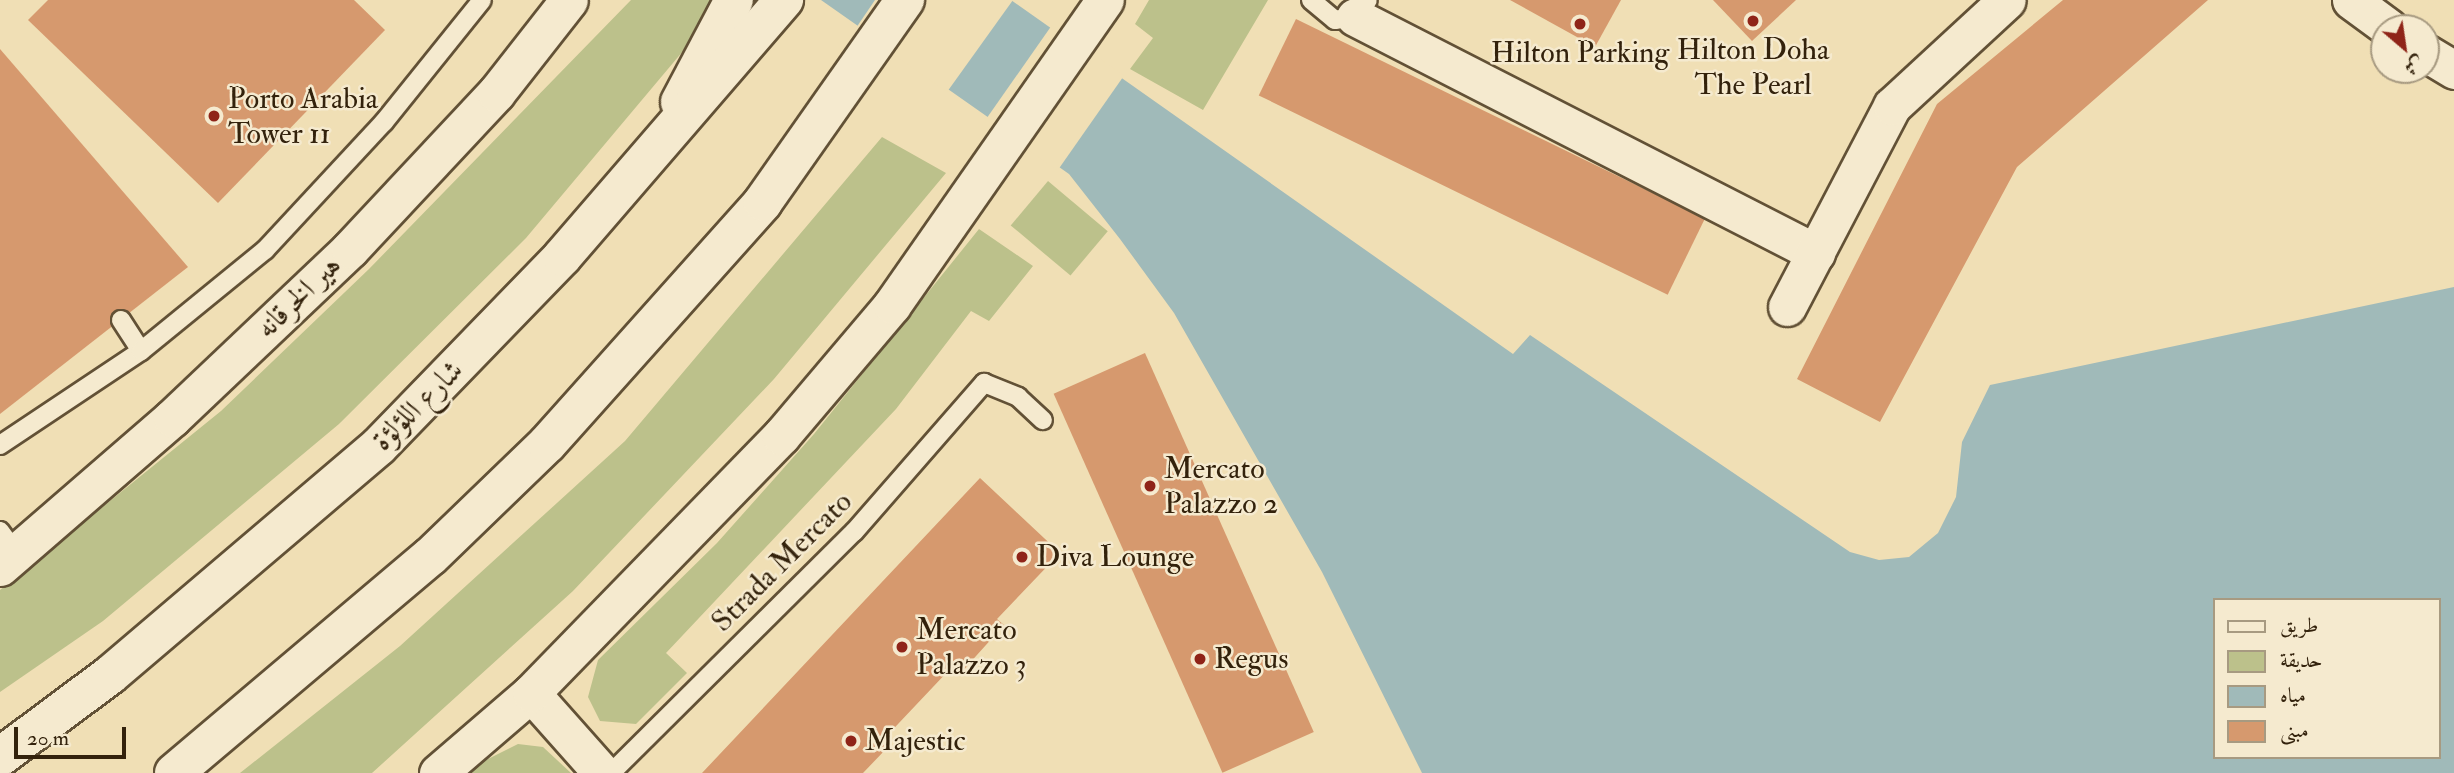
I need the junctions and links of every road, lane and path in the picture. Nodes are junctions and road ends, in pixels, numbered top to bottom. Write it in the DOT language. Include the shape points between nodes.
graph roads {
  1 [pos="482,0"];
  2 [pos="569,0"];
  3 [pos="734,0"];
  4 [pos="905,0"];
  5 [pos="1311,0"];
  6 [pos="2007,0"];
  7 [pos="2351,0"];
  8 [pos="783,2"];
  9 [pos="1101,5"];
  10 [pos="1362,8"];
  11 [pos="2370,14"];
  12 [pos="651,157"];
  13 [pos="1816,253"];
  14 [pos="1787,307"];
  15 [pos="121,320"];
  16 [pos="141,351"];
  17 [pos="1043,420"];
  18 [pos="0,445"];
  19 [pos="6,551"];
  20 [pos="531,693"];
  21 [pos="0,757"];
  22 [pos="174,773"];
  23 [pos="438,773"];
  24 [pos="603,773"];
  25 [pos="611,773"];
  1 -- 16 [label="lane" via="384,122 265,250"];
  2 -- 19 [label="street, هير الخرقانه" via="496,93 350,249"];
  3 -- 12 [label="main road"];
  4 -- 22 [label="main road" via="763,202 547,444 421,565"];
  5 -- 10 [label="lane" via="1326,17"];
  6 -- 13 [label="street" via="1892,106"];
  7 -- 11 [label="street"];
  8 -- 12 [label="main road, شارع اللؤلؤة"];
  9 -- 20 [label="street" via="996,162 892,305 781,436"];
  10 -- 13 [label="street"];
  12 -- 21 [label="main road, شارع اللؤلؤة" via="379,446 175,622"];
  13 -- 14 [label="street"];
  15 -- 16 [label="lane"];
  16 -- 18 [label="lane"];
  17 -- 25 [label="lane, Strada Mercato" via="1017,397 984,383 854,532"];
  20 -- 23 [label="street"];
  20 -- 24 [label="street"];
}
